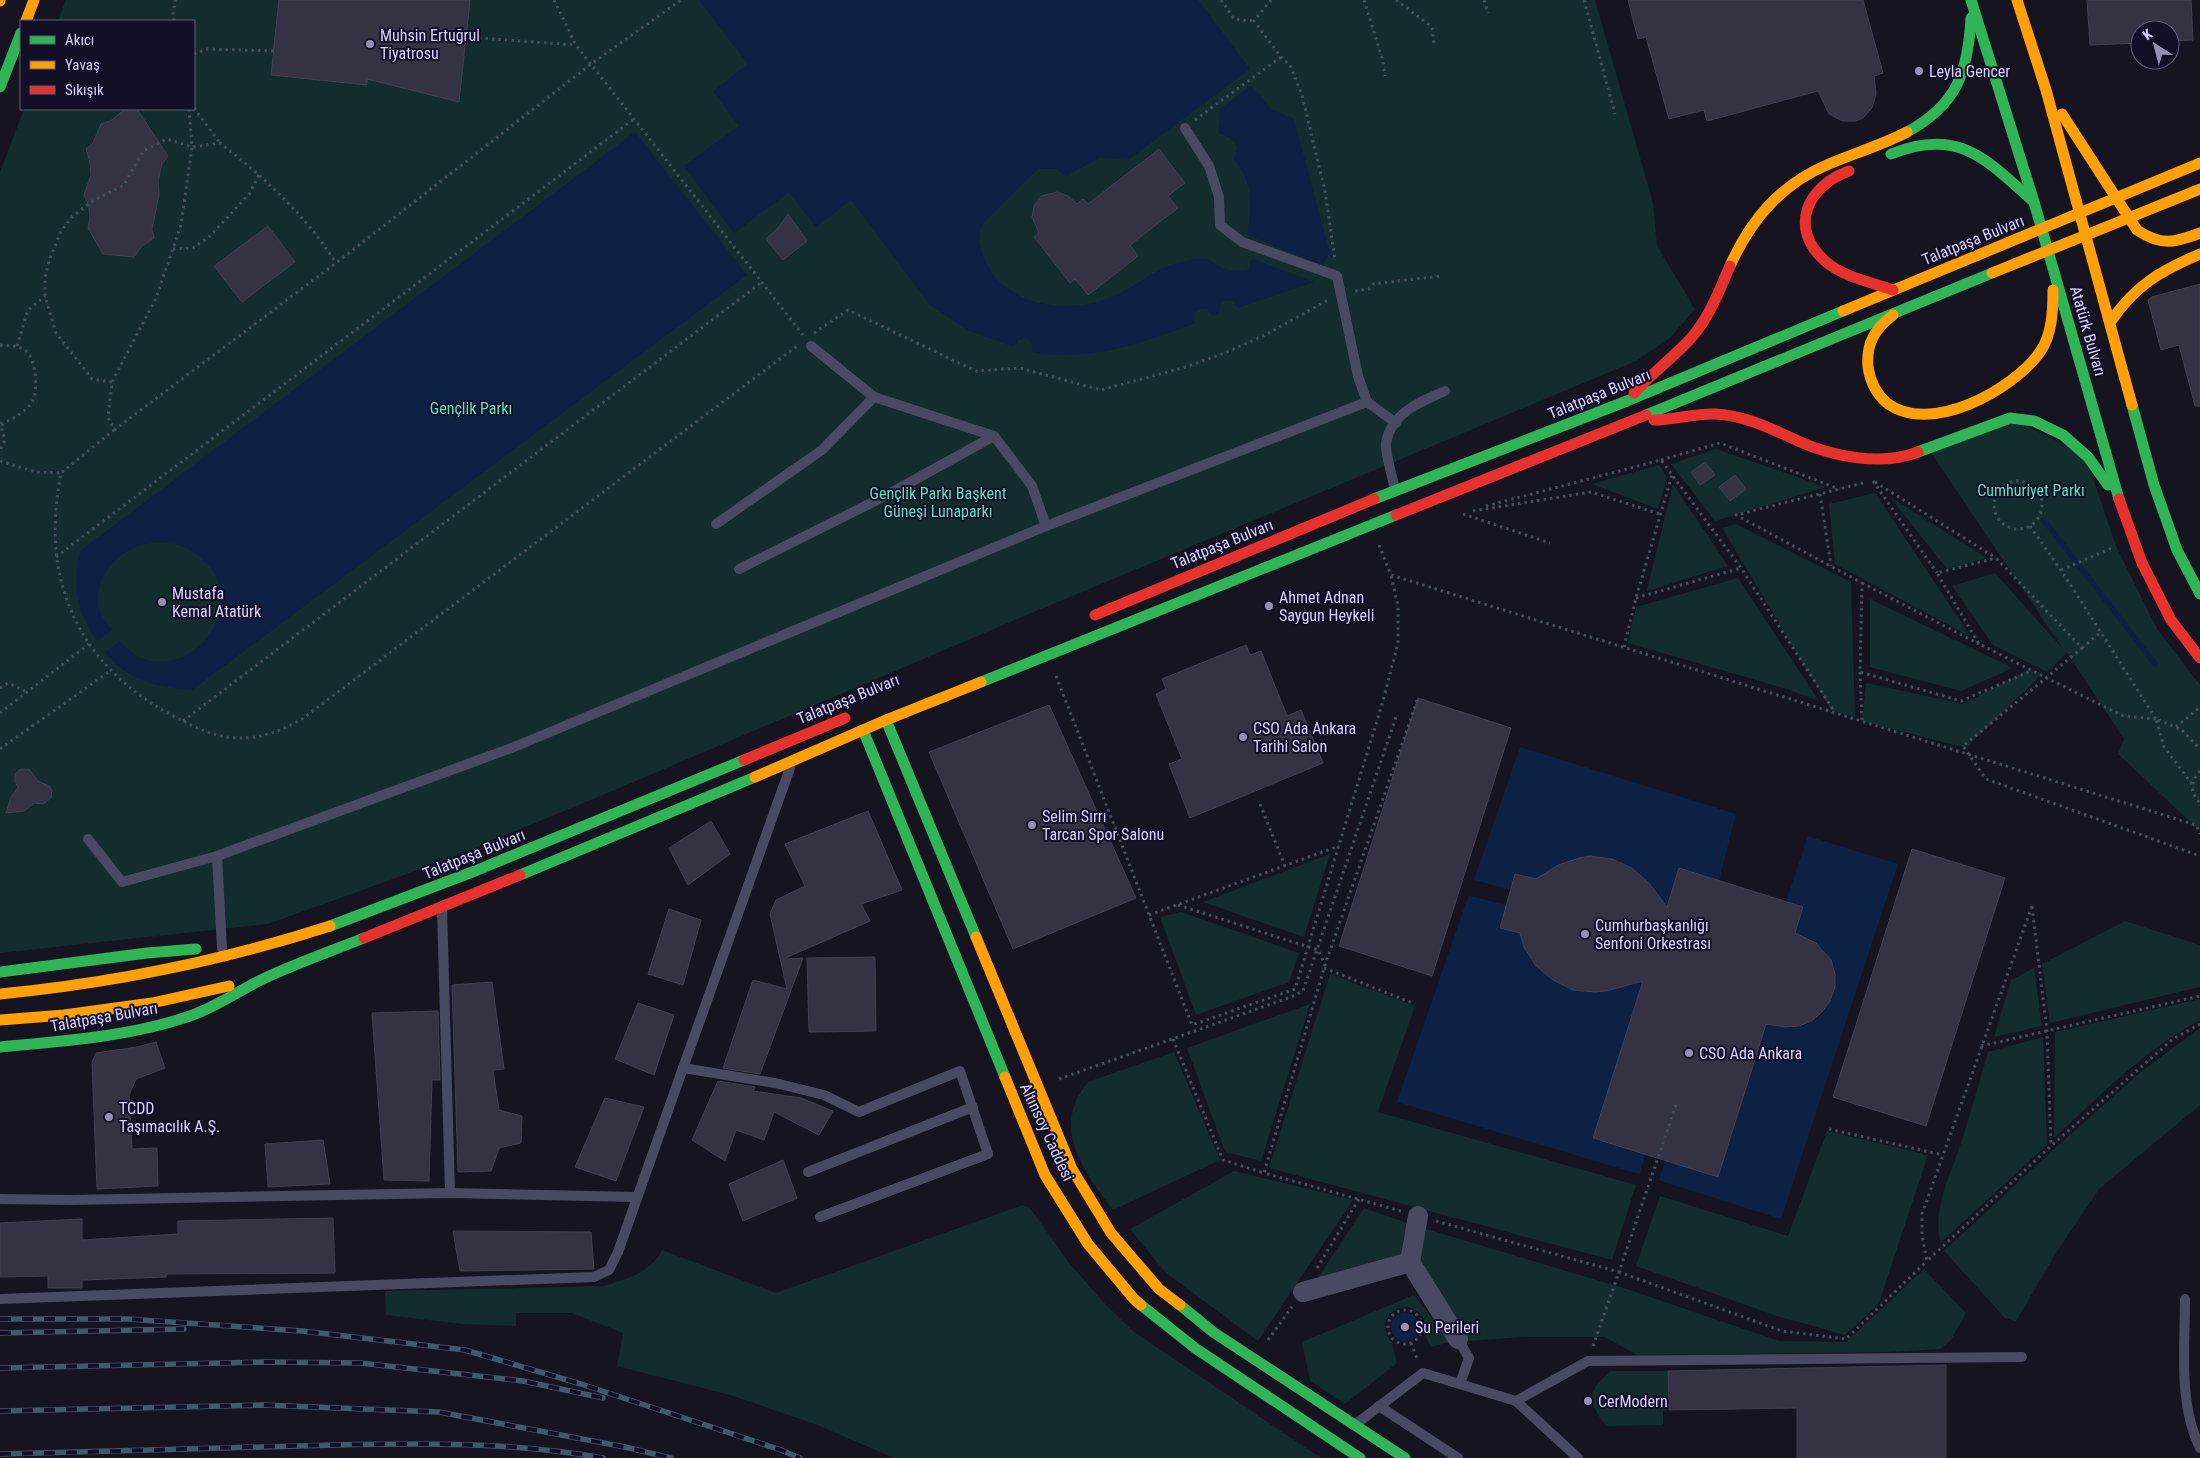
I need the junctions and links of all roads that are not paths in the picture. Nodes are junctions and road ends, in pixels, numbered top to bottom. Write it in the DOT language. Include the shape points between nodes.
graph roads {
  1 [pos="34,0"];
  2 [pos="2017,0"];
  3 [pos="1971,1"];
  4 [pos="26,20"];
  5 [pos="20,36"];
  6 [pos="0,87"];
  7 [pos="2046,90"];
  8 [pos="1185,128"];
  9 [pos="2200,154"];
  10 [pos="1880,158"];
  11 [pos="2200,163"];
  12 [pos="1863,165"];
  13 [pos="2150,184"];
  14 [pos="2200,189"];
  15 [pos="2034,202"];
  16 [pos="2200,234"];
  17 [pos="2200,254"];
  18 [pos="2053,267"];
  19 [pos="1893,290"];
  20 [pos="1898,310"];
  21 [pos="2110,321"];
  22 [pos="808,342"];
  23 [pos="1445,391"];
  24 [pos="874,397"];
  25 [pos="1627,401"];
  26 [pos="1367,402"];
  27 [pos="1633,420"];
  28 [pos="1396,422"];
  29 [pos="994,436"];
  30 [pos="1395,490"];
  31 [pos="2118,496"];
  32 [pos="716,524"];
  33 [pos="1046,526"];
  34 [pos="739,569"];
  35 [pos="2200,594"];
  36 [pos="1084,619"];
  37 [pos="2200,658"];
  38 [pos="855,714"];
  39 [pos="886,720"];
  40 [pos="863,730"];
  41 [pos="792,762"];
  42 [pos="88,839"];
  43 [pos="217,856"];
  44 [pos="442,907"];
  45 [pos="222,948"];
  46 [pos="255,949"];
  47 [pos="0,972"];
  48 [pos="264,978"];
  49 [pos="0,994"];
  50 [pos="0,1020"];
  51 [pos="0,1047"];
  52 [pos="682,1068"];
  53 [pos="973,1107"];
  54 [pos="808,1172"];
  55 [pos="450,1193"];
  56 [pos="636,1197"];
  57 [pos="0,1199"];
  58 [pos="1418,1216"];
  59 [pos="820,1217"];
  60 [pos="1410,1262"];
  61 [pos="1303,1292"];
  62 [pos="0,1299"];
  63 [pos="2185,1299"];
  64 [pos="1458,1339"];
  65 [pos="2022,1357"];
  66 [pos="1460,1384"];
  67 [pos="1516,1401"];
  68 [pos="1379,1406"];
  69 [pos="1354,1426"];
  70 [pos="1339,1444"];
  71 [pos="2200,1448"];
  72 [pos="1360,1458"];
  73 [pos="1405,1458"];
  74 [pos="1458,1458"];
  75 [pos="1578,1458"];
  1 -- 4 [label="main road"];
  2 -- 7 [label="main road, Atatürk Bulvarı"];
  3 -- 15 [label="main road, Atatürk Bulvarı"];
  3 -- 25 [label="main road" via="1970,45 1964,73 1950,98 1934,116 1913,130 1806,174 1784,189 1749,226 1698,329"];
  5 -- 6 [label="main road"];
  7 -- 16 [label="main road" via="2137,230 2148,238 2170,243"];
  7 -- 21 [label="main road, Atatürk Bulvarı"];
  8 -- 26 [label="lane" via="1209,166 1219,197 1220,225 1242,242 1337,276 1358,376"];
  9 -- 13 [label="street"];
  10 -- 15 [label="main road" via="1914,145 1943,143 1960,147 2008,179"];
  11 -- 13 [label="main road, Talatpaşa Bulvarı"];
  12 -- 19 [label="main road" via="1822,186 1810,201 1805,217 1807,233 1814,250 1826,262"];
  13 -- 19 [label="main road, Talatpaşa Bulvarı"];
  14 -- 20 [label="main road, Talatpaşa Bulvarı"];
  15 -- 18 [label="main road, Atatürk Bulvarı"];
  17 -- 21 [label="main road" via="2168,267 2136,288"];
  18 -- 20 [label="main road" via="2053,315 2040,352 2003,387 1935,415 1917,415 1888,404 1876,392 1868,375 1868,356 1876,330"];
  18 -- 31 [label="main road, Atatürk Bulvarı"];
  19 -- 25 [label="main road, Talatpaşa Bulvarı"];
  20 -- 27 [label="main road, Talatpaşa Bulvarı"];
  21 -- 35 [label="main road, Atatürk Bulvarı" via="2154,485 2177,550"];
  22 -- 24 [label="lane"];
  23 -- 28 [label="lane" via="1413,405"];
  24 -- 29 [label="lane"];
  24 -- 32 [label="lane" via="822,450"];
  25 -- 30 [label="main road, Talatpaşa Bulvarı"];
  26 -- 28 [label="lane"];
  26 -- 33 [label="lane"];
  27 -- 31 [label="main road" via="1671,420 1715,414 1750,421 1832,452 1869,459 1908,456 2010,418 2034,421 2063,435 2088,457"];
  27 -- 39 [label="main road, Talatpaşa Bulvarı"];
  28 -- 30 [label="lane" via="1386,444"];
  29 -- 33 [label="lane" via="1032,486"];
  29 -- 34 [label="lane"];
  30 -- 36 [label="main road, Talatpaşa Bulvarı"];
  31 -- 37 [label="main road, Atatürk Bulvarı" via="2142,563 2170,620"];
  33 -- 43 [label="lane" via="514,747"];
  38 -- 46 [label="main road, Talatpaşa Bulvarı" via="443,885 353,919"];
  39 -- 40 [label="main road, Talatpaşa Bulvarı"];
  39 -- 69 [label="main road, Altınsoy Caddesi" via="1072,1169 1111,1233 1159,1289 1213,1332"];
  40 -- 41 [label="main road, Talatpaşa Bulvarı"];
  40 -- 70 [label="main road, Altınsoy Caddesi" via="1045,1174 1088,1244 1134,1299 1194,1348"];
  41 -- 44 [label="main road, Talatpaşa Bulvarı"];
  41 -- 52 [label="lane"];
  42 -- 43 [label="lane" via="122,882"];
  43 -- 45 [label="lane"];
  44 -- 48 [label="main road, Talatpaşa Bulvarı"];
  44 -- 55 [label="lane"];
  45 -- 46 [label="main road, Talatpaşa Bulvarı"];
  45 -- 47 [label="main road, Talatpaşa Bulvarı" via="176,950"];
  46 -- 49 [label="main road, Talatpaşa Bulvarı" via="144,975 59,989"];
  48 -- 50 [label="main road, Talatpaşa Bulvarı" via="152,1003"];
  48 -- 51 [label="main road, Talatpaşa Bulvarı" via="189,1017 135,1032 68,1042"];
  52 -- 53 [label="lane" via="783,1085 824,1096 860,1112 960,1071"];
  52 -- 56 [label="lane"];
  53 -- 54 [label="lane"];
  53 -- 59 [label="lane" via="988,1154"];
  55 -- 56 [label="lane"];
  55 -- 57 [label="lane"];
  56 -- 62 [label="lane" via="609,1270 594,1277"];
  58 -- 60 [label="street"];
  60 -- 61 [label="street"];
  60 -- 64 [label="street"];
  63 -- 71 [label="lane" via="2185,1388 2188,1414"];
  64 -- 66 [label="lane" via="1469,1358"];
  65 -- 67 [label="lane" via="1588,1362"];
  66 -- 67 [label="lane"];
  66 -- 68 [label="lane" via="1423,1373"];
  67 -- 75 [label="lane"];
  68 -- 69 [label="lane"];
  68 -- 74 [label="lane"];
  69 -- 70 [label="main road"];
  69 -- 73 [label="main road, Altınsoy Caddesi"];
  70 -- 72 [label="main road, Altınsoy Caddesi"];
}
